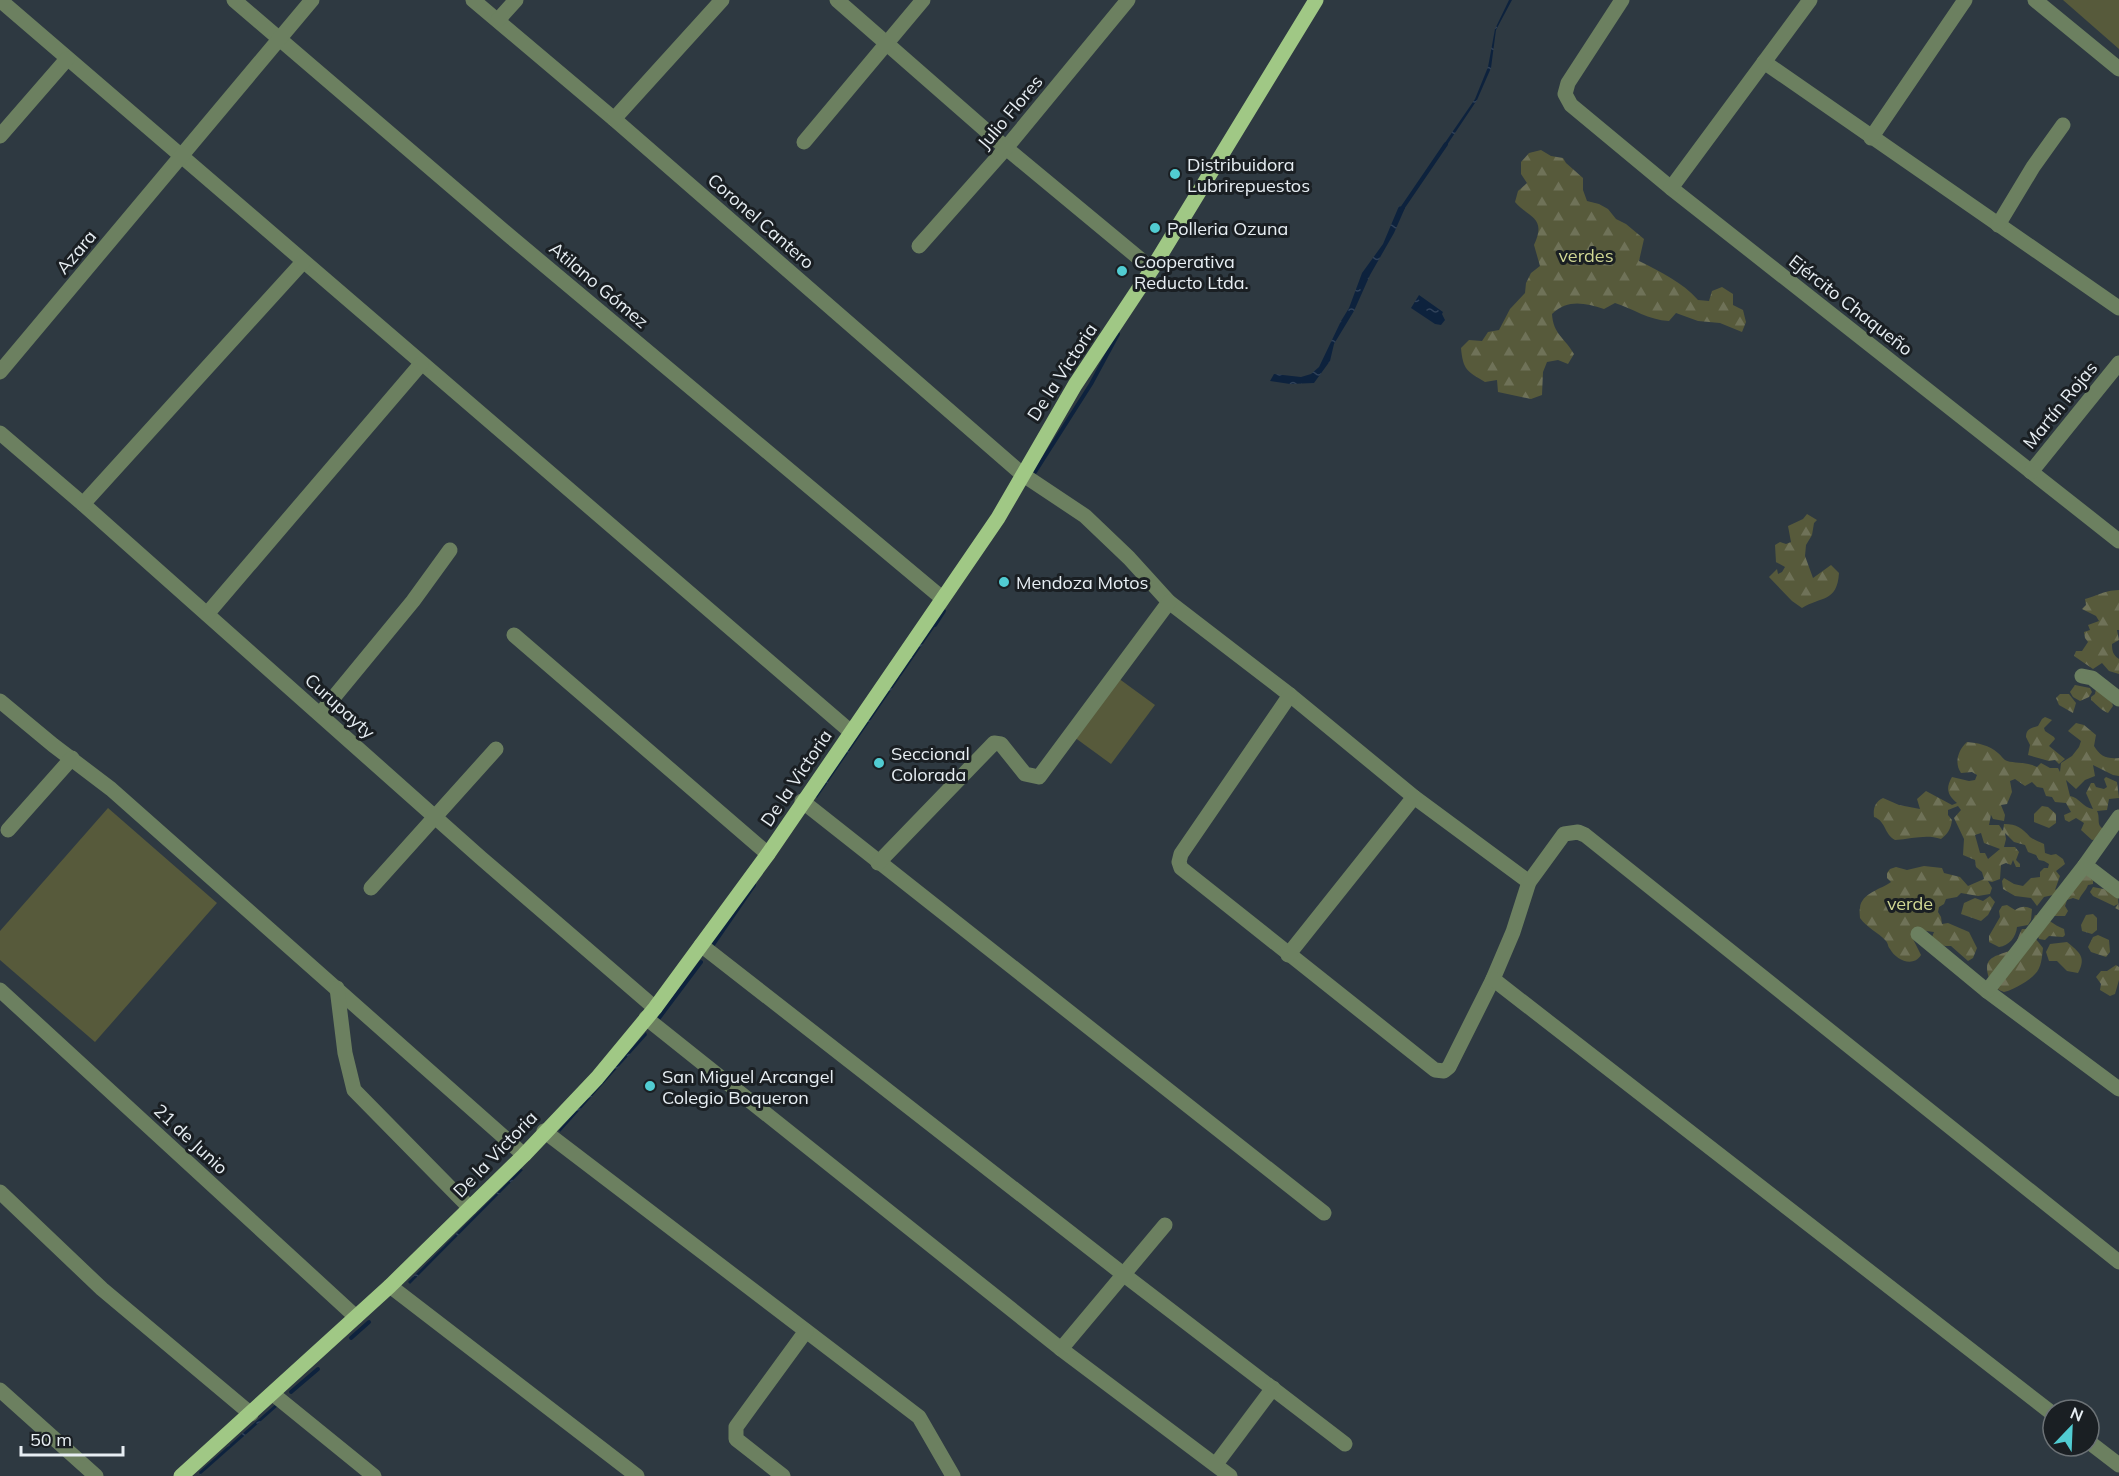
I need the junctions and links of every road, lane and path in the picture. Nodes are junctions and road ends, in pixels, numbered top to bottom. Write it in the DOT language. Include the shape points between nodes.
graph roads {
  1 [pos="0,0"];
  2 [pos="234,0"];
  3 [pos="312,0"];
  4 [pos="473,0"];
  5 [pos="516,0"];
  6 [pos="722,0"];
  7 [pos="837,0"];
  8 [pos="923,0"];
  9 [pos="1128,0"];
  10 [pos="1316,0"];
  11 [pos="1622,0"];
  12 [pos="1809,0"];
  13 [pos="1965,0"];
  14 [pos="2035,0"];
  15 [pos="498,20"];
  16 [pos="279,39"];
  17 [pos="888,43"];
  18 [pos="67,59"];
  19 [pos="1764,62"];
  20 [pos="2119,69"];
  21 [pos="614,119"];
  22 [pos="2063,125"];
  23 [pos="0,136"];
  24 [pos="1871,138"];
  25 [pos="804,142"];
  26 [pos="1006,148"];
  27 [pos="181,158"];
  28 [pos="1671,188"];
  29 [pos="1998,225"];
  30 [pos="919,246"];
  31 [pos="303,262"];
  32 [pos="1152,269"];
  33 [pos="2119,308"];
  34 [pos="2119,363"];
  35 [pos="421,364"];
  36 [pos="0,372"];
  37 [pos="0,433"];
  38 [pos="2031,472"];
  39 [pos="1022,474"];
  40 [pos="83,504"];
  41 [pos="2119,541"];
  42 [pos="450,550"];
  43 [pos="942,598"];
  44 [pos="1169,602"];
  45 [pos="207,614"];
  46 [pos="514,635"];
  47 [pos="2082,676"];
  48 [pos="1290,695"];
  49 [pos="2119,699"];
  50 [pos="0,701"];
  51 [pos="320,714"];
  52 [pos="851,732"];
  53 [pos="496,749"];
  54 [pos="72,758"];
  55 [pos="1414,796"];
  56 [pos="802,801"];
  57 [pos="2119,817"];
  58 [pos="436,818"];
  59 [pos="8,830"];
  60 [pos="768,854"];
  61 [pos="879,863"];
  62 [pos="2085,865"];
  63 [pos="1529,882"];
  64 [pos="371,888"];
  65 [pos="2119,891"];
  66 [pos="1918,934"];
  67 [pos="701,945"];
  68 [pos="1288,955"];
  69 [pos="1493,979"];
  70 [pos="337,987"];
  71 [pos="0,990"];
  72 [pos="1988,991"];
  73 [pos="650,1013"];
  74 [pos="2119,1089"];
  75 [pos="544,1131"];
  76 [pos="524,1155"];
  77 [pos="0,1192"];
  78 [pos="470,1208"];
  79 [pos="1324,1213"];
  80 [pos="1165,1225"];
  81 [pos="2119,1262"];
  82 [pos="1123,1274"];
  83 [pos="390,1286"];
  84 [pos="356,1317"];
  85 [pos="807,1331"];
  86 [pos="1061,1349"];
  87 [pos="1273,1388"];
  88 [pos="0,1390"];
  89 [pos="273,1394"];
  90 [pos="2041,1405"];
  91 [pos="251,1414"];
  92 [pos="1345,1444"];
  93 [pos="2101,1451"];
  94 [pos="1216,1464"];
  95 [pos="2119,1465"];
  96 [pos="188,1474"];
  97 [pos="96,1476"];
  98 [pos="374,1476"];
  99 [pos="637,1476"];
  100 [pos="783,1476"];
  101 [pos="953,1476"];
  102 [pos="1230,1476"];
  1 -- 18 [label="street"];
  2 -- 16 [label="street, Atilano Gómez"];
  3 -- 16 [label="street"];
  4 -- 15 [label="street, Coronel Cantero"];
  5 -- 15 [label="street"];
  6 -- 21 [label="street"];
  7 -- 17 [label="street"];
  8 -- 17 [label="street"];
  9 -- 26 [label="street, Julio Flores"];
  10 -- 32 [label="main road, De la Victoria"];
  11 -- 28 [label="street, Ejército Chaqueño" via="1568,83 1565,94 1571,105"];
  12 -- 19 [label="street"];
  13 -- 24 [label="street"];
  14 -- 20 [label="street"];
  15 -- 21 [label="street, Coronel Cantero"];
  16 -- 27 [label="street, Azara"];
  16 -- 43 [label="street, Atilano Gómez"];
  17 -- 25 [label="street"];
  17 -- 26 [label="street"];
  18 -- 23 [label="street"];
  18 -- 27 [label="street"];
  19 -- 24 [label="street"];
  19 -- 28 [label="street"];
  21 -- 39 [label="street, Coronel Cantero"];
  22 -- 29 [label="street"];
  24 -- 29 [label="street"];
  26 -- 30 [label="street, Julio Flores"];
  26 -- 32 [label="street"];
  27 -- 31 [label="street"];
  27 -- 36 [label="street, Azara"];
  28 -- 38 [label="street, Ejército Chaqueño"];
  29 -- 33 [label="street"];
  31 -- 35 [label="street"];
  31 -- 40 [label="street"];
  32 -- 39 [label="main road, De la Victoria"];
  34 -- 38 [label="street, Martín Rojas"];
  35 -- 45 [label="street"];
  35 -- 52 [label="street"];
  37 -- 40 [label="street, Curupayty"];
  38 -- 41 [label="street, Ejército Chaqueño"];
  39 -- 43 [label="main road, De la Victoria" via="998,518"];
  39 -- 44 [label="street, Coronel Cantero" via="1085,516"];
  40 -- 45 [label="street, Curupayty"];
  42 -- 51 [label="street"];
  43 -- 52 [label="main road, De la Victoria"];
  44 -- 48 [label="street, Coronel Cantero"];
  44 -- 61 [label="street" via="1039,777 1025,774 1001,744 994,743"];
  45 -- 51 [label="street, Curupayty"];
  46 -- 60 [label="street"];
  47 -- 49 [label="street" via="2092,678"];
  48 -- 55 [label="street, Coronel Cantero"];
  48 -- 68 [label="street" via="1179,862 1181,868"];
  50 -- 54 [label="street"];
  51 -- 58 [label="street, Curupayty"];
  52 -- 56 [label="main road, De la Victoria"];
  53 -- 58 [label="street"];
  54 -- 59 [label="street"];
  54 -- 70 [label="street"];
  55 -- 63 [label="street, Coronel Cantero"];
  55 -- 68 [label="street"];
  56 -- 60 [label="main road, De la Victoria"];
  56 -- 61 [label="street"];
  57 -- 62 [label="street"];
  58 -- 64 [label="street"];
  58 -- 73 [label="street, Curupayty"];
  60 -- 67 [label="main road, De la Victoria"];
  61 -- 79 [label="street"];
  62 -- 65 [label="street"];
  62 -- 72 [label="street"];
  63 -- 69 [label="street"];
  63 -- 81 [label="street" via="1564,834 1585,835"];
  66 -- 72 [label="street"];
  67 -- 73 [label="main road, De la Victoria"];
  67 -- 82 [label="street"];
  68 -- 69 [label="street" via="1440,1071 1449,1067"];
  69 -- 90 [label="street"];
  70 -- 76 [label="street"];
  70 -- 78 [label="street" via="354,1090"];
  71 -- 84 [label="street, 21 de Junio"];
  72 -- 74 [label="street"];
  73 -- 75 [label="main road, De la Victoria" via="597,1078"];
  73 -- 86 [label="street, Curupayty"];
  75 -- 76 [label="main road, De la Victoria"];
  75 -- 85 [label="street"];
  76 -- 78 [label="main road, De la Victoria"];
  77 -- 91 [label="street" via="102,1289"];
  78 -- 83 [label="main road, De la Victoria"];
  80 -- 82 [label="street"];
  82 -- 86 [label="street"];
  82 -- 87 [label="street"];
  83 -- 84 [label="main road, De la Victoria"];
  83 -- 99 [label="street"];
  84 -- 89 [label="main road, De la Victoria"];
  85 -- 100 [label="street" via="734,1435"];
  85 -- 101 [label="street" via="919,1417"];
  86 -- 94 [label="street, Curupayty"];
  87 -- 92 [label="street"];
  87 -- 94 [label="street"];
  88 -- 97 [label="street"];
  89 -- 91 [label="main road, De la Victoria"];
  89 -- 98 [label="street"];
  91 -- 96 [label="main road, De la Victoria"];
  93 -- 95 [label="street"];
  94 -- 102 [label="street, Curupayty"];
}
